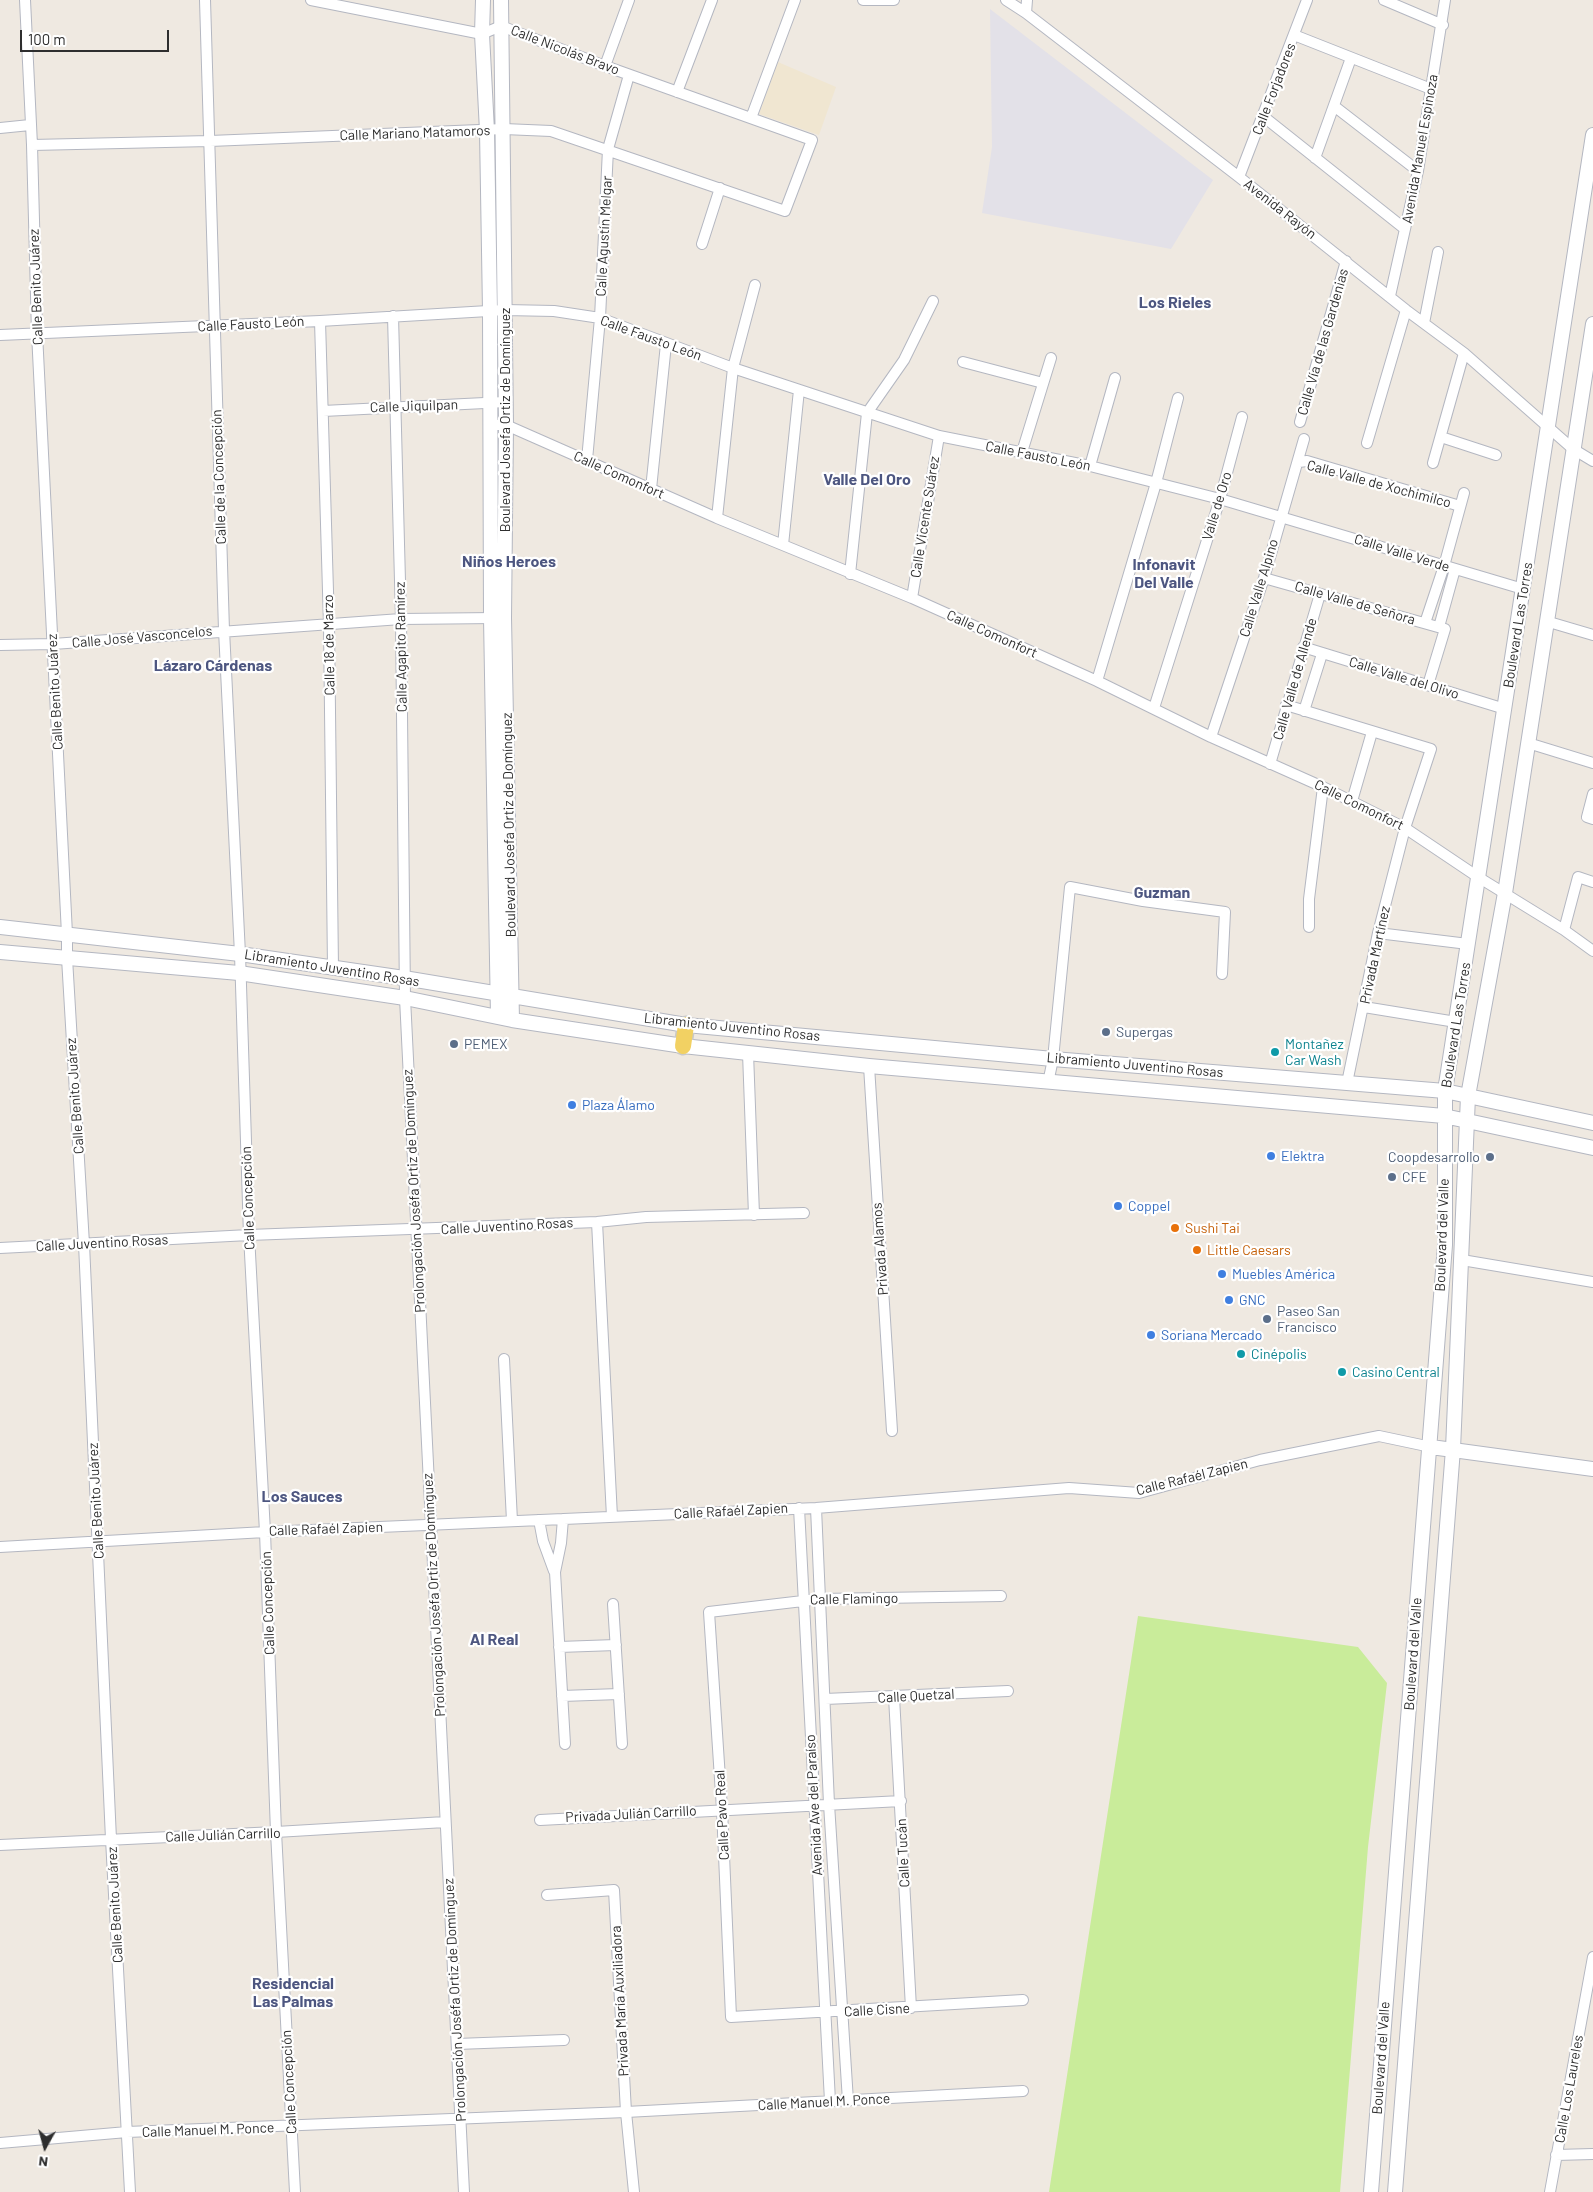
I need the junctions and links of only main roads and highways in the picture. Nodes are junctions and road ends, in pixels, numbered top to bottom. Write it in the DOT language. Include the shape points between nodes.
graph roads {
  1 [pos="686,1025"];
  2 [pos="684,1046"];
  1 -- 2 [label="main road"];
}
